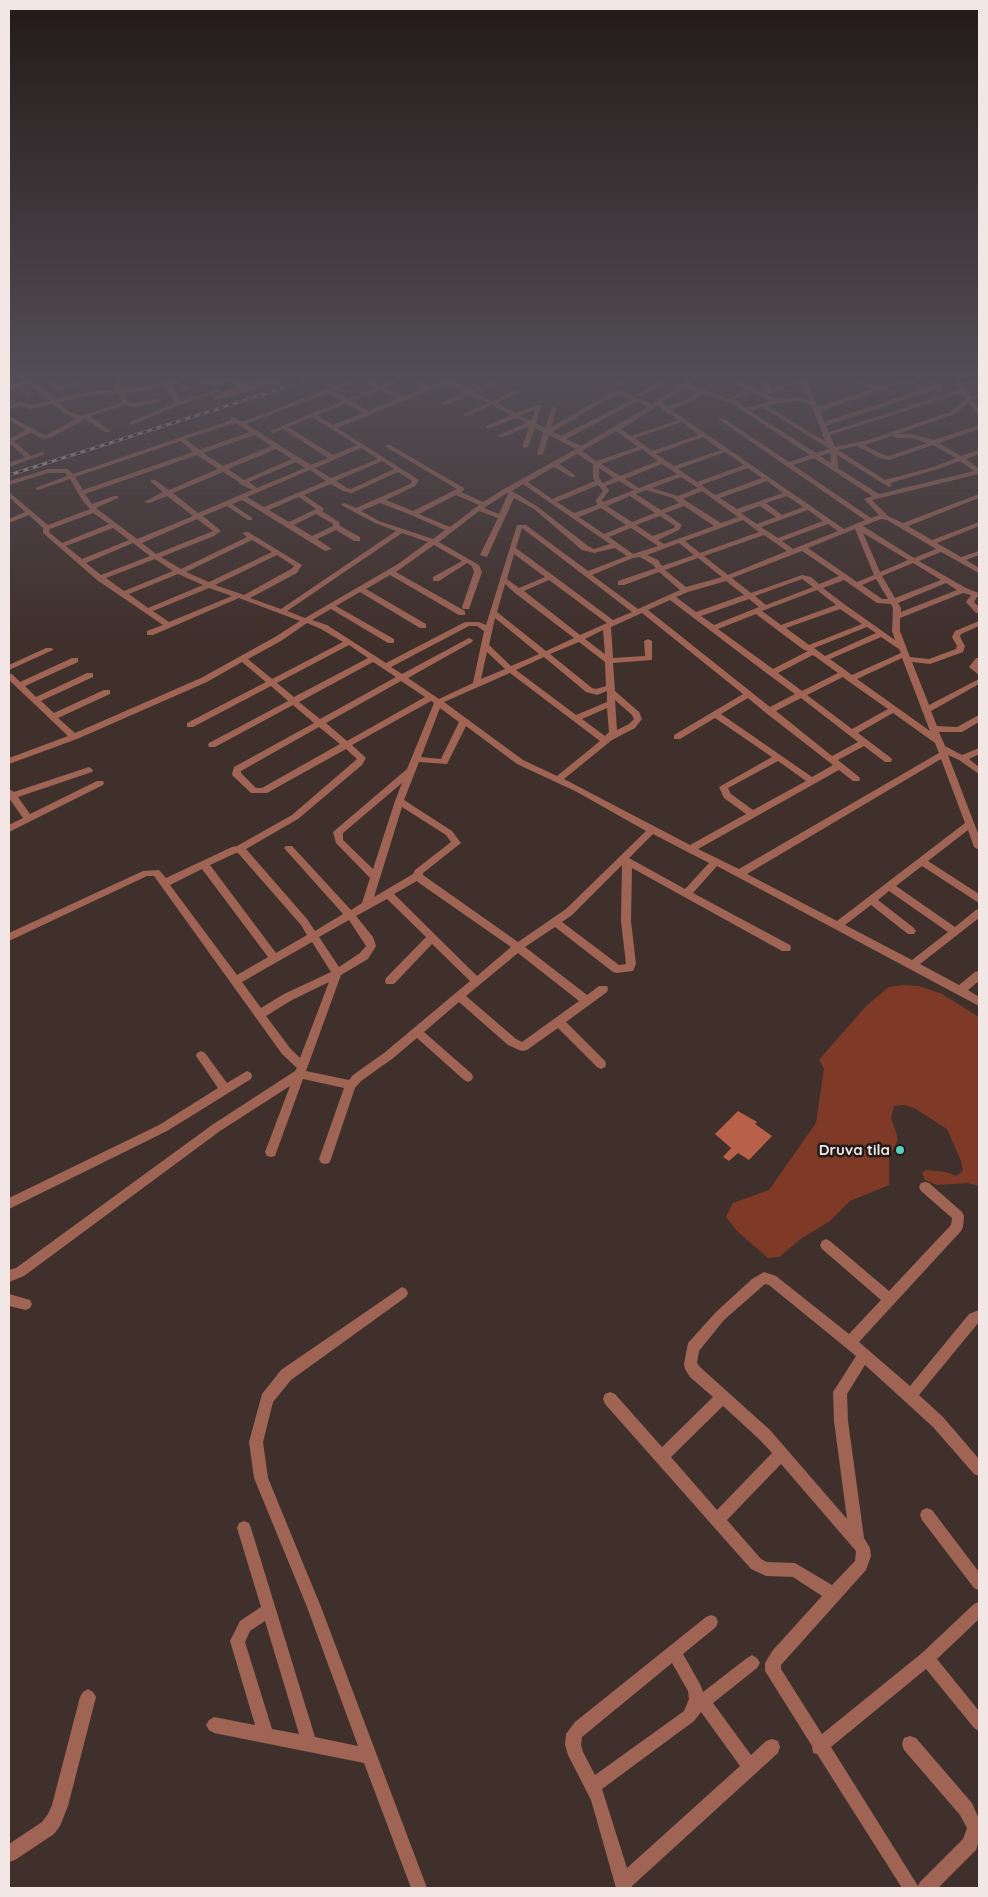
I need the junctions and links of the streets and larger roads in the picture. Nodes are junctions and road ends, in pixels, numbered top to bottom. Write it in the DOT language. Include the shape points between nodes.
graph roads {
  1 [pos="789,464"];
  2 [pos="106,465"];
  3 [pos="165,465"];
  4 [pos="215,465"];
  5 [pos="235,465"];
  6 [pos="286,465"];
  7 [pos="304,465"];
  8 [pos="318,465"];
  9 [pos="370,465"];
  10 [pos="391,465"];
  11 [pos="420,465"];
  12 [pos="551,465"];
  13 [pos="556,465"];
  14 [pos="595,465"];
  15 [pos="606,465"];
  16 [pos="654,465"];
  17 [pos="668,465"];
  18 [pos="683,465"];
  19 [pos="829,465"];
  20 [pos="834,465"];
  21 [pos="858,465"];
  22 [pos="942,465"];
  23 [pos="967,465"];
  24 [pos="748,466"];
  25 [pos="310,468"];
  26 [pos="673,468"];
  27 [pos="835,468"];
  28 [pos="399,469"];
  29 [pos="223,470"];
  30 [pos="682,474"];
  31 [pos="978,474"];
  32 [pos="72,476"];
  33 [pos="573,476"];
  34 [pos="620,478"];
  35 [pos="767,478"];
  36 [pos="154,481"];
  37 [pos="522,481"];
  38 [pos="331,482"];
  39 [pos="885,482"];
  40 [pos="9,483"];
  41 [pos="242,483"];
  42 [pos="601,484"];
  43 [pos="696,484"];
  44 [pos="38,488"];
  45 [pos="702,488"];
  46 [pos="256,490"];
  47 [pos="642,490"];
  48 [pos="898,491"];
  49 [pos="169,492"];
  50 [pos="458,492"];
  51 [pos="509,492"];
  52 [pos="82,493"];
  53 [pos="788,493"];
  54 [pos="9,494"];
  55 [pos="631,494"];
  56 [pos="300,495"];
  57 [pos="877,496"];
  58 [pos="979,496"];
  59 [pos="116,497"];
  60 [pos="242,497"];
  61 [pos="715,498"];
  62 [pos="677,499"];
  63 [pos="380,500"];
  64 [pos="552,501"];
  65 [pos="147,502"];
  66 [pos="227,503"];
  67 [pos="684,503"];
  68 [pos="761,503"];
  69 [pos="344,505"];
  70 [pos="601,505"];
  71 [pos="482,507"];
  72 [pos="808,507"];
  73 [pos="93,509"];
  74 [pos="264,510"];
  75 [pos="356,511"];
  76 [pos="318,512"];
  77 [pos="736,512"];
  78 [pos="30,513"];
  79 [pos="660,513"];
  80 [pos="413,514"];
  81 [pos="199,515"];
  82 [pos="574,516"];
  83 [pos="502,517"];
  84 [pos="781,517"];
  85 [pos="884,517"];
  86 [pos="744,518"];
  87 [pos="250,519"];
  88 [pos="9,520"];
  89 [pos="871,520"];
  90 [pos="829,522"];
  91 [pos="979,524"];
  92 [pos="113,525"];
  93 [pos="630,525"];
  94 [pos="289,526"];
  95 [pos="720,526"];
  96 [pos="757,526"];
  97 [pos="857,526"];
  98 [pos="902,526"];
  99 [pos="336,527"];
  100 [pos="47,528"];
  101 [pos="401,530"];
  102 [pos="451,530"];
  103 [pos="765,532"];
  104 [pos="844,532"];
  105 [pos="604,536"];
  106 [pos="311,539"];
  107 [pos="358,539"];
  108 [pos="652,539"];
  109 [pos="135,541"];
  110 [pos="681,541"];
  111 [pos="777,541"];
  112 [pos="434,542"];
  113 [pos="931,543"];
  114 [pos="616,545"];
  115 [pos="61,546"];
  116 [pos="664,547"];
  117 [pos="803,548"];
  118 [pos="328,549"];
  119 [pos="512,549"];
  120 [pos="941,549"];
  121 [pos="277,552"];
  122 [pos="793,552"];
  123 [pos="979,552"];
  124 [pos="484,555"];
  125 [pos="636,555"];
  126 [pos="155,556"];
  127 [pos="700,556"];
  128 [pos="960,560"];
  129 [pos="466,561"];
  130 [pos="915,561"];
  131 [pos="81,562"];
  132 [pos="661,570"];
  133 [pos="180,572"];
  134 [pos="390,572"];
  135 [pos="979,572"];
  136 [pos="587,574"];
  137 [pos="878,576"];
  138 [pos="550,577"];
  139 [pos="844,577"];
  140 [pos="100,578"];
  141 [pos="727,578"];
  142 [pos="436,579"];
  143 [pos="503,579"];
  144 [pos="946,580"];
  145 [pos="622,583"];
  146 [pos="209,585"];
  147 [pos="855,585"];
  148 [pos="818,588"];
  149 [pos="360,589"];
  150 [pos="685,590"];
  151 [pos="963,590"];
  152 [pos="518,591"];
  153 [pos="123,594"];
  154 [pos="750,595"];
  155 [pos="977,595"];
  156 [pos="670,596"];
  157 [pos="241,597"];
  158 [pos="893,602"];
  159 [pos="330,606"];
  160 [pos="840,606"];
  161 [pos="765,608"];
  162 [pos="147,610"];
  163 [pos="756,611"];
  164 [pos="979,611"];
  165 [pos="281,612"];
  166 [pos="493,612"];
  167 [pos="641,612"];
  168 [pos="696,616"];
  169 [pos="896,617"];
  170 [pos="305,620"];
  171 [pos="979,623"];
  172 [pos="610,625"];
  173 [pos="866,625"];
  174 [pos="168,626"];
  175 [pos="423,626"];
  176 [pos="713,628"];
  177 [pos="780,628"];
  178 [pos="454,630"];
  179 [pos="488,630"];
  180 [pos="150,633"];
  181 [pos="880,634"];
  182 [pos="580,639"];
  183 [pos="469,640"];
  184 [pos="648,640"];
  185 [pos="391,641"];
  186 [pos="349,642"];
  187 [pos="484,648"];
  188 [pos="49,650"];
  189 [pos="810,650"];
  190 [pos="905,654"];
  191 [pos="545,655"];
  192 [pos="374,658"];
  193 [pos="242,659"];
  194 [pos="824,659"];
  195 [pos="75,660"];
  196 [pos="609,660"];
  197 [pos="979,660"];
  198 [pos="386,666"];
  199 [pos="9,668"];
  200 [pos="511,670"];
  201 [pos="979,672"];
  202 [pos="772,673"];
  203 [pos="90,675"];
  204 [pos="9,676"];
  205 [pos="848,676"];
  206 [pos="401,677"];
  207 [pos="979,680"];
  208 [pos="272,682"];
  209 [pos="19,686"];
  210 [pos="476,686"];
  211 [pos="610,689"];
  212 [pos="107,692"];
  213 [pos="747,694"];
  214 [pos="802,695"];
  215 [pos="434,699"];
  216 [pos="35,701"];
  217 [pos="294,701"];
  218 [pos="612,703"];
  219 [pos="894,709"];
  220 [pos="926,710"];
  221 [pos="769,711"];
  222 [pos="715,714"];
  223 [pos="53,717"];
  224 [pos="576,718"];
  225 [pos="979,718"];
  226 [pos="320,722"];
  227 [pos="464,722"];
  228 [pos="190,725"];
  229 [pos="934,729"];
  230 [pos="852,733"];
  231 [pos="74,737"];
  232 [pos="677,737"];
  233 [pos="608,739"];
  234 [pos="864,742"];
  235 [pos="348,744"];
  236 [pos="212,745"];
  237 [pos="941,748"];
  238 [pos="979,751"];
  239 [pos="778,758"];
  240 [pos="962,758"];
  241 [pos="415,759"];
  242 [pos="831,760"];
  243 [pos="888,760"];
  244 [pos="9,761"];
  245 [pos="839,766"];
  246 [pos="89,770"];
  247 [pos="411,770"];
  248 [pos="979,771"];
  249 [pos="856,779"];
  250 [pos="557,780"];
  251 [pos="812,781"];
  252 [pos="100,783"];
  253 [pos="10,794"];
  254 [pos="399,801"];
  255 [pos="753,814"];
  256 [pos="29,819"];
  257 [pos="970,824"];
  258 [pos="9,829"];
  259 [pos="652,830"];
  260 [pos="979,847"];
  261 [pos="289,848"];
  262 [pos="239,849"];
  263 [pos="690,849"];
  264 [pos="625,861"];
  265 [pos="921,861"];
  266 [pos="716,862"];
  267 [pos="204,864"];
  268 [pos="738,874"];
  269 [pos="374,876"];
  270 [pos="418,876"];
  271 [pos="164,883"];
  272 [pos="889,886"];
  273 [pos="388,894"];
  274 [pos="686,894"];
  275 [pos="979,899"];
  276 [pos="871,900"];
  277 [pos="366,907"];
  278 [pos="979,913"];
  279 [pos="351,916"];
  280 [pos="555,922"];
  281 [pos="837,926"];
  282 [pos="911,931"];
  283 [pos="955,932"];
  284 [pos="313,936"];
  285 [pos="9,937"];
  286 [pos="432,938"];
  287 [pos="518,947"];
  288 [pos="786,948"];
  289 [pos="274,958"];
  290 [pos="912,965"];
  291 [pos="337,973"];
  292 [pos="979,975"];
  293 [pos="235,981"];
  294 [pos="390,981"];
  295 [pos="477,982"];
  296 [pos="603,989"];
  297 [pos="960,990"];
  298 [pos="459,996"];
  299 [pos="587,1001"];
  300 [pos="979,1002"];
  301 [pos="260,1014"];
  302 [pos="559,1022"];
  303 [pos="416,1032"];
  304 [pos="201,1056"];
  305 [pos="601,1064"];
  306 [pos="302,1070"];
  307 [pos="247,1076"];
  308 [pos="468,1077"];
  309 [pos="351,1085"];
  310 [pos="225,1090"];
  311 [pos="271,1152"];
  312 [pos="325,1159"];
  313 [pos="925,1187"];
  314 [pos="9,1204"];
  315 [pos="826,1244"];
  316 [pos="9,1276"];
  317 [pos="402,1293"];
  318 [pos="9,1300"];
  319 [pos="890,1300"];
  320 [pos="26,1304"];
  321 [pos="979,1316"];
  322 [pos="850,1343"];
  323 [pos="864,1356"];
  324 [pos="722,1396"];
  325 [pos="910,1396"];
  326 [pos="610,1399"];
  327 [pos="782,1453"];
  328 [pos="661,1457"];
  329 [pos="979,1469"];
  330 [pos="927,1515"];
  331 [pos="717,1520"];
  332 [pos="244,1528"];
  333 [pos="857,1538"];
  334 [pos="979,1582"];
  335 [pos="834,1595"];
  336 [pos="979,1609"];
  337 [pos="269,1610"];
  338 [pos="711,1622"];
  339 [pos="674,1652"];
  340 [pos="927,1658"];
  341 [pos="752,1663"];
  342 [pos="88,1697"];
  343 [pos="698,1705"];
  344 [pos="979,1723"];
  345 [pos="214,1725"];
  346 [pos="266,1735"];
  347 [pos="310,1744"];
  348 [pos="910,1744"];
  349 [pos="772,1747"];
  350 [pos="819,1747"];
  351 [pos="370,1756"];
  352 [pos="750,1767"];
  353 [pos="593,1786"];
  354 [pos="9,1854"];
  355 [pos="623,1886"];
  356 [pos="419,1888"];
  357 [pos="911,1888"];
  358 [pos="926,1888"];
  1 -- 89 [label="street"];
  2 -- 32 [label="street"];
  3 -- 52 [label="street"];
  4 -- 29 [label="street"];
  5 -- 29 [label="street"];
  6 -- 41 [label="street"];
  7 -- 25 [label="street"];
  8 -- 25 [label="street"];
  9 -- 38 [label="street"];
  10 -- 28 [label="street"];
  11 -- 50 [label="street" via="461,488"];
  12 -- 37 [label="street"];
  13 -- 33 [label="street"];
  14 -- 42 [label="street" via="596,478"];
  15 -- 34 [label="street"];
  16 -- 34 [label="street"];
  17 -- 26 [label="street"];
  18 -- 26 [label="street"];
  19 -- 27 [label="street"];
  20 -- 27 [label="street"];
  21 -- 39 [label="street"];
  22 -- 39 [label="street"];
  23 -- 31 [label="street"];
  24 -- 35 [label="street"];
  24 -- 43 [label="street"];
  25 -- 38 [label="street"];
  25 -- 46 [label="street"];
  26 -- 30 [label="street"];
  27 -- 57 [label="street"];
  28 -- 38 [label="street" via="352,491"];
  28 -- 63 [label="street" via="416,483"];
  29 -- 41 [label="street"];
  29 -- 49 [label="street"];
  30 -- 43 [label="street"];
  30 -- 47 [label="street"];
  31 -- 48 [label="street"];
  32 -- 40 [label="street" via="68,470 61,470"];
  32 -- 44 [label="street"];
  32 -- 52 [label="street"];
  34 -- 42 [label="street"];
  34 -- 47 [label="street"];
  35 -- 53 [label="street"];
  35 -- 61 [label="street"];
  36 -- 49 [label="street"];
  37 -- 51 [label="street"];
  37 -- 64 [label="street"];
  38 -- 56 [label="street"];
  39 -- 48 [label="street"];
  41 -- 46 [label="street"];
  42 -- 64 [label="street"];
  42 -- 70 [label="street" via="606,491 599,498"];
  43 -- 45 [label="street"];
  45 -- 61 [label="street"];
  45 -- 62 [label="street"];
  46 -- 60 [label="street"];
  47 -- 55 [label="street"];
  47 -- 62 [label="street"];
  48 -- 57 [label="street"];
  49 -- 65 [label="street"];
  49 -- 81 [label="street"];
  50 -- 71 [label="street"];
  50 -- 80 [label="street"];
  51 -- 71 [label="street"];
  51 -- 83 [label="street"];
  51 -- 114 [label="street" via="536,508 585,548 594,551"];
  52 -- 73 [label="street"];
  53 -- 68 [label="street"];
  53 -- 72 [label="street"];
  54 -- 78 [label="street"];
  55 -- 70 [label="street"];
  55 -- 79 [label="street"];
  56 -- 74 [label="street"];
  56 -- 76 [label="street" via="321,508"];
  57 -- 85 [label="street" via="867,500"];
  58 -- 98 [label="street"];
  59 -- 73 [label="street"];
  60 -- 66 [label="street"];
  60 -- 74 [label="street"];
  61 -- 77 [label="street"];
  62 -- 67 [label="street"];
  63 -- 75 [label="street"];
  63 -- 80 [label="street"];
  64 -- 82 [label="street"];
  66 -- 81 [label="street"];
  66 -- 87 [label="street"];
  67 -- 79 [label="street"];
  67 -- 95 [label="street"];
  68 -- 77 [label="street"];
  68 -- 84 [label="street"];
  69 -- 75 [label="street"];
  70 -- 82 [label="street"];
  70 -- 93 [label="street"];
  71 -- 83 [label="street"];
  71 -- 102 [label="street"];
  72 -- 84 [label="street"];
  72 -- 90 [label="street"];
  73 -- 92 [label="street"];
  73 -- 100 [label="street"];
  74 -- 94 [label="street"];
  75 -- 101 [label="street"];
  76 -- 94 [label="street"];
  76 -- 99 [label="street" via="337,523"];
  77 -- 86 [label="street"];
  78 -- 88 [label="street"];
  78 -- 100 [label="street"];
  79 -- 93 [label="street"];
  79 -- 108 [label="street" via="680,527"];
  80 -- 102 [label="street"];
  81 -- 109 [label="street"];
  81 -- 126 [label="street" via="216,528 216,533"];
  82 -- 105 [label="street"];
  83 -- 124 [label="street"];
  84 -- 96 [label="street"];
  85 -- 89 [label="street"];
  85 -- 98 [label="street"];
  86 -- 95 [label="street"];
  86 -- 96 [label="street"];
  89 -- 97 [label="street"];
  90 -- 104 [label="street"];
  90 -- 111 [label="street"];
  91 -- 113 [label="street"];
  92 -- 109 [label="street"];
  92 -- 115 [label="street"];
  93 -- 105 [label="street"];
  93 -- 108 [label="street"];
  94 -- 106 [label="street"];
  95 -- 110 [label="street"];
  96 -- 103 [label="street"];
  97 -- 104 [label="street"];
  97 -- 130 [label="street"];
  97 -- 137 [label="street"];
  98 -- 113 [label="street"];
  99 -- 106 [label="street"];
  99 -- 107 [label="street"];
  100 -- 115 [label="street" via="45,532"];
  101 -- 112 [label="street"];
  101 -- 165 [label="street"];
  102 -- 112 [label="street"];
  103 -- 111 [label="street"];
  103 -- 127 [label="street"];
  104 -- 117 [label="street"];
  105 -- 114 [label="street"];
  106 -- 118 [label="street"];
  108 -- 116 [label="street"];
  109 -- 126 [label="street"];
  109 -- 131 [label="street"];
  110 -- 116 [label="street"];
  110 -- 127 [label="street"];
  111 -- 122 [label="street"];
  112 -- 129 [label="street"];
  112 -- 134 [label="street"];
  113 -- 120 [label="street"];
  114 -- 125 [label="street"];
  115 -- 131 [label="street"];
  116 -- 125 [label="street"];
  117 -- 122 [label="street"];
  117 -- 139 [label="street"];
  119 -- 136 [label="street" via="519,526 524,526"];
  119 -- 138 [label="street"];
  119 -- 143 [label="street"];
  120 -- 128 [label="street"];
  120 -- 130 [label="street"];
  121 -- 133 [label="street" via="249,535"];
  121 -- 146 [label="street"];
  121 -- 157 [label="street" via="295,563 297,568"];
  122 -- 141 [label="street"];
  123 -- 128 [label="street"];
  125 -- 132 [label="street" via="650,558"];
  125 -- 136 [label="street"];
  126 -- 133 [label="street"];
  126 -- 140 [label="street"];
  127 -- 132 [label="street"];
  127 -- 141 [label="street"];
  128 -- 135 [label="street"];
  129 -- 134 [label="street" via="478,570 464,610"];
  129 -- 142 [label="street"];
  130 -- 137 [label="street"];
  130 -- 144 [label="street"];
  131 -- 140 [label="street"];
  132 -- 145 [label="street"];
  132 -- 150 [label="street"];
  133 -- 146 [label="street"];
  133 -- 153 [label="street"];
  134 -- 149 [label="street"];
  136 -- 167 [label="street"];
  137 -- 147 [label="street"];
  137 -- 158 [label="street"];
  138 -- 152 [label="street"];
  138 -- 172 [label="street"];
  139 -- 147 [label="street"];
  139 -- 148 [label="street"];
  140 -- 153 [label="street"];
  141 -- 150 [label="street"];
  141 -- 154 [label="street"];
  143 -- 152 [label="street"];
  143 -- 166 [label="street"];
  144 -- 151 [label="street"];
  144 -- 158 [label="street"];
  146 -- 157 [label="street"];
  146 -- 162 [label="street"];
  147 -- 158 [label="street" via="877,600"];
  148 -- 154 [label="street" via="808,579 799,577"];
  148 -- 160 [label="street"];
  148 -- 161 [label="street"];
  149 -- 159 [label="street"];
  149 -- 175 [label="street"];
  150 -- 156 [label="street"];
  151 -- 155 [label="street"];
  151 -- 169 [label="street"];
  152 -- 182 [label="street"];
  153 -- 162 [label="street"];
  154 -- 161 [label="street"];
  154 -- 168 [label="street"];
  155 -- 164 [label="street" via="970,602"];
  156 -- 167 [label="street"];
  156 -- 168 [label="street"];
  157 -- 165 [label="street"];
  157 -- 174 [label="street"];
  158 -- 169 [label="street" via="897,608"];
  159 -- 170 [label="street"];
  159 -- 185 [label="street"];
  160 -- 173 [label="street"];
  160 -- 177 [label="street"];
  161 -- 163 [label="street"];
  162 -- 174 [label="street"];
  163 -- 176 [label="street"];
  163 -- 177 [label="street"];
  165 -- 170 [label="street"];
  166 -- 179 [label="street"];
  166 -- 191 [label="street"];
  167 -- 172 [label="street"];
  167 -- 213 [label="street"];
  168 -- 176 [label="street"];
  169 -- 190 [label="street" via="896,631"];
  170 -- 186 [label="street"];
  170 -- 193 [label="street"];
  171 -- 190 [label="street" via="958,633 960,650 930,662"];
  172 -- 182 [label="street"];
  172 -- 196 [label="street"];
  173 -- 181 [label="street"];
  173 -- 189 [label="street"];
  174 -- 180 [label="street"];
  176 -- 202 [label="street"];
  177 -- 189 [label="street"];
  178 -- 179 [label="street" via="471,622"];
  178 -- 183 [label="street"];
  178 -- 198 [label="street"];
  179 -- 187 [label="street"];
  181 -- 190 [label="street"];
  181 -- 194 [label="street"];
  182 -- 191 [label="street"];
  182 -- 196 [label="street"];
  183 -- 187 [label="street"];
  183 -- 206 [label="street"];
  184 -- 196 [label="street" via="649,658"];
  186 -- 192 [label="street"];
  186 -- 208 [label="street"];
  187 -- 200 [label="street"];
  187 -- 210 [label="street"];
  188 -- 199 [label="street"];
  189 -- 194 [label="street"];
  189 -- 202 [label="street"];
  190 -- 205 [label="street"];
  190 -- 220 [label="street"];
  191 -- 200 [label="street"];
  191 -- 211 [label="street" via="590,690"];
  192 -- 198 [label="street"];
  192 -- 217 [label="street"];
  193 -- 208 [label="street"];
  193 -- 231 [label="street" via="204,680"];
  194 -- 205 [label="street"];
  195 -- 209 [label="street"];
  196 -- 211 [label="street"];
  197 -- 201 [label="street" via="973,667"];
  198 -- 206 [label="street"];
  200 -- 210 [label="street"];
  200 -- 224 [label="street"];
  202 -- 214 [label="street"];
  203 -- 216 [label="street"];
  204 -- 209 [label="street"];
  205 -- 214 [label="street"];
  205 -- 219 [label="street"];
  206 -- 215 [label="street"];
  206 -- 226 [label="street"];
  207 -- 220 [label="street"];
  208 -- 217 [label="street"];
  208 -- 228 [label="street"];
  209 -- 216 [label="street"];
  210 -- 215 [label="street"];
  211 -- 218 [label="street"];
  211 -- 233 [label="street" via="638,719"];
  212 -- 223 [label="street"];
  213 -- 221 [label="street"];
  213 -- 222 [label="street"];
  214 -- 221 [label="street"];
  214 -- 230 [label="street"];
  215 -- 227 [label="street"];
  215 -- 235 [label="street"];
  215 -- 241 [label="street"];
  216 -- 223 [label="street"];
  217 -- 226 [label="street"];
  217 -- 236 [label="street"];
  218 -- 224 [label="street"];
  218 -- 233 [label="street" via="613,733"];
  219 -- 230 [label="street"];
  219 -- 237 [label="street"];
  220 -- 229 [label="street"];
  221 -- 242 [label="street"];
  222 -- 232 [label="street"];
  222 -- 239 [label="street"];
  223 -- 231 [label="street"];
  224 -- 233 [label="street"];
  225 -- 229 [label="street" via="959,730"];
  226 -- 235 [label="street"];
  226 -- 235 [label="street" via="237,769 236,774 254,790 264,791"];
  227 -- 241 [label="street" via="444,762"];
  227 -- 250 [label="street" via="520,762"];
  229 -- 237 [label="street"];
  230 -- 234 [label="street"];
  231 -- 244 [label="street"];
  233 -- 250 [label="street"];
  234 -- 242 [label="street"];
  234 -- 243 [label="street"];
  235 -- 262 [label="street" via="361,755 359,763 295,817"];
  237 -- 240 [label="street"];
  237 -- 257 [label="street"];
  237 -- 268 [label="street"];
  238 -- 240 [label="street"];
  239 -- 251 [label="street"];
  239 -- 255 [label="street" via="723,787 727,796"];
  240 -- 248 [label="street"];
  241 -- 247 [label="street"];
  242 -- 245 [label="street"];
  245 -- 249 [label="street"];
  245 -- 251 [label="street"];
  246 -- 253 [label="street"];
  247 -- 254 [label="street"];
  247 -- 269 [label="street" via="338,832 339,842"];
  250 -- 259 [label="street"];
  251 -- 255 [label="street"];
  252 -- 256 [label="street"];
  253 -- 256 [label="street"];
  254 -- 269 [label="street"];
  254 -- 270 [label="street" via="449,833 456,843 423,867"];
  255 -- 263 [label="street"];
  256 -- 258 [label="street"];
  257 -- 260 [label="street"];
  257 -- 265 [label="street"];
  259 -- 263 [label="street"];
  259 -- 264 [label="street"];
  261 -- 279 [label="street"];
  262 -- 267 [label="street"];
  262 -- 284 [label="street"];
  263 -- 266 [label="street"];
  264 -- 274 [label="street"];
  264 -- 280 [label="street"];
  264 -- 280 [label="street" via="630,968 617,968"];
  265 -- 272 [label="street"];
  265 -- 275 [label="street"];
  266 -- 268 [label="street"];
  266 -- 274 [label="street"];
  267 -- 271 [label="street"];
  267 -- 289 [label="street"];
  268 -- 281 [label="street"];
  269 -- 277 [label="street"];
  270 -- 273 [label="street"];
  270 -- 287 [label="street"];
  271 -- 285 [label="street" via="156,872 146,873"];
  271 -- 293 [label="street"];
  272 -- 276 [label="street"];
  272 -- 283 [label="street"];
  273 -- 277 [label="street"];
  273 -- 286 [label="street"];
  274 -- 288 [label="street"];
  276 -- 281 [label="street"];
  276 -- 282 [label="street"];
  277 -- 279 [label="street"];
  278 -- 283 [label="street"];
  279 -- 284 [label="street"];
  279 -- 291 [label="street" via="370,946 364,956"];
  280 -- 287 [label="street"];
  281 -- 290 [label="street"];
  283 -- 290 [label="street"];
  284 -- 289 [label="street"];
  284 -- 291 [label="street"];
  286 -- 294 [label="street"];
  286 -- 295 [label="street"];
  287 -- 295 [label="street"];
  287 -- 299 [label="street"];
  289 -- 293 [label="street"];
  290 -- 297 [label="street"];
  291 -- 301 [label="street"];
  291 -- 306 [label="street"];
  292 -- 297 [label="street"];
  293 -- 301 [label="street"];
  295 -- 298 [label="street"];
  296 -- 299 [label="street"];
  297 -- 300 [label="street"];
  298 -- 302 [label="street" via="520,1047 527,1046"];
  298 -- 303 [label="street"];
  299 -- 302 [label="street"];
  301 -- 306 [label="street"];
  302 -- 305 [label="street"];
  303 -- 308 [label="street"];
  303 -- 309 [label="street"];
  304 -- 310 [label="street"];
  306 -- 309 [label="street"];
  306 -- 311 [label="street"];
  306 -- 316 [label="street" via="216,1128 20,1272"];
  307 -- 310 [label="street"];
  309 -- 312 [label="street"];
  310 -- 314 [label="street" via="144,1138"];
  313 -- 319 [label="street" via="954,1211 959,1222"];
  315 -- 319 [label="street"];
  317 -- 351 [label="street" via="286,1375 267,1399 256,1442 261,1478"];
  318 -- 320 [label="street"];
  319 -- 322 [label="street"];
  321 -- 325 [label="street"];
  322 -- 323 [label="street"];
  322 -- 324 [label="street" via="779,1285 764,1278 720,1316 690,1355 690,1364 695,1372"];
  323 -- 325 [label="street"];
  323 -- 333 [label="street" via="840,1392"];
  324 -- 327 [label="street"];
  324 -- 328 [label="street"];
  325 -- 329 [label="street"];
  326 -- 328 [label="street"];
  327 -- 331 [label="street"];
  327 -- 333 [label="street"];
  328 -- 331 [label="street"];
  330 -- 334 [label="street"];
  331 -- 335 [label="street" via="756,1564 766,1569 795,1570"];
  332 -- 337 [label="street"];
  333 -- 335 [label="street" via="863,1548 861,1565"];
  335 -- 350 [label="street" via="773,1663 777,1680"];
  336 -- 340 [label="street"];
  337 -- 346 [label="street" via="245,1626 237,1642"];
  337 -- 347 [label="street"];
  338 -- 339 [label="street"];
  339 -- 343 [label="street" via="695,1690"];
  339 -- 353 [label="street" via="574,1734 576,1754"];
  340 -- 344 [label="street"];
  340 -- 350 [label="street"];
  341 -- 343 [label="street"];
  342 -- 354 [label="street" via="54,1820 48,1828"];
  343 -- 352 [label="street"];
  343 -- 353 [label="street" via="689,1716"];
  345 -- 346 [label="street"];
  346 -- 347 [label="street"];
  347 -- 351 [label="street"];
  348 -- 358 [label="street" via="966,1810 975,1828 970,1844"];
  349 -- 352 [label="street"];
  350 -- 357 [label="street"];
  351 -- 356 [label="street"];
  352 -- 355 [label="street"];
  353 -- 355 [label="street"];
}
